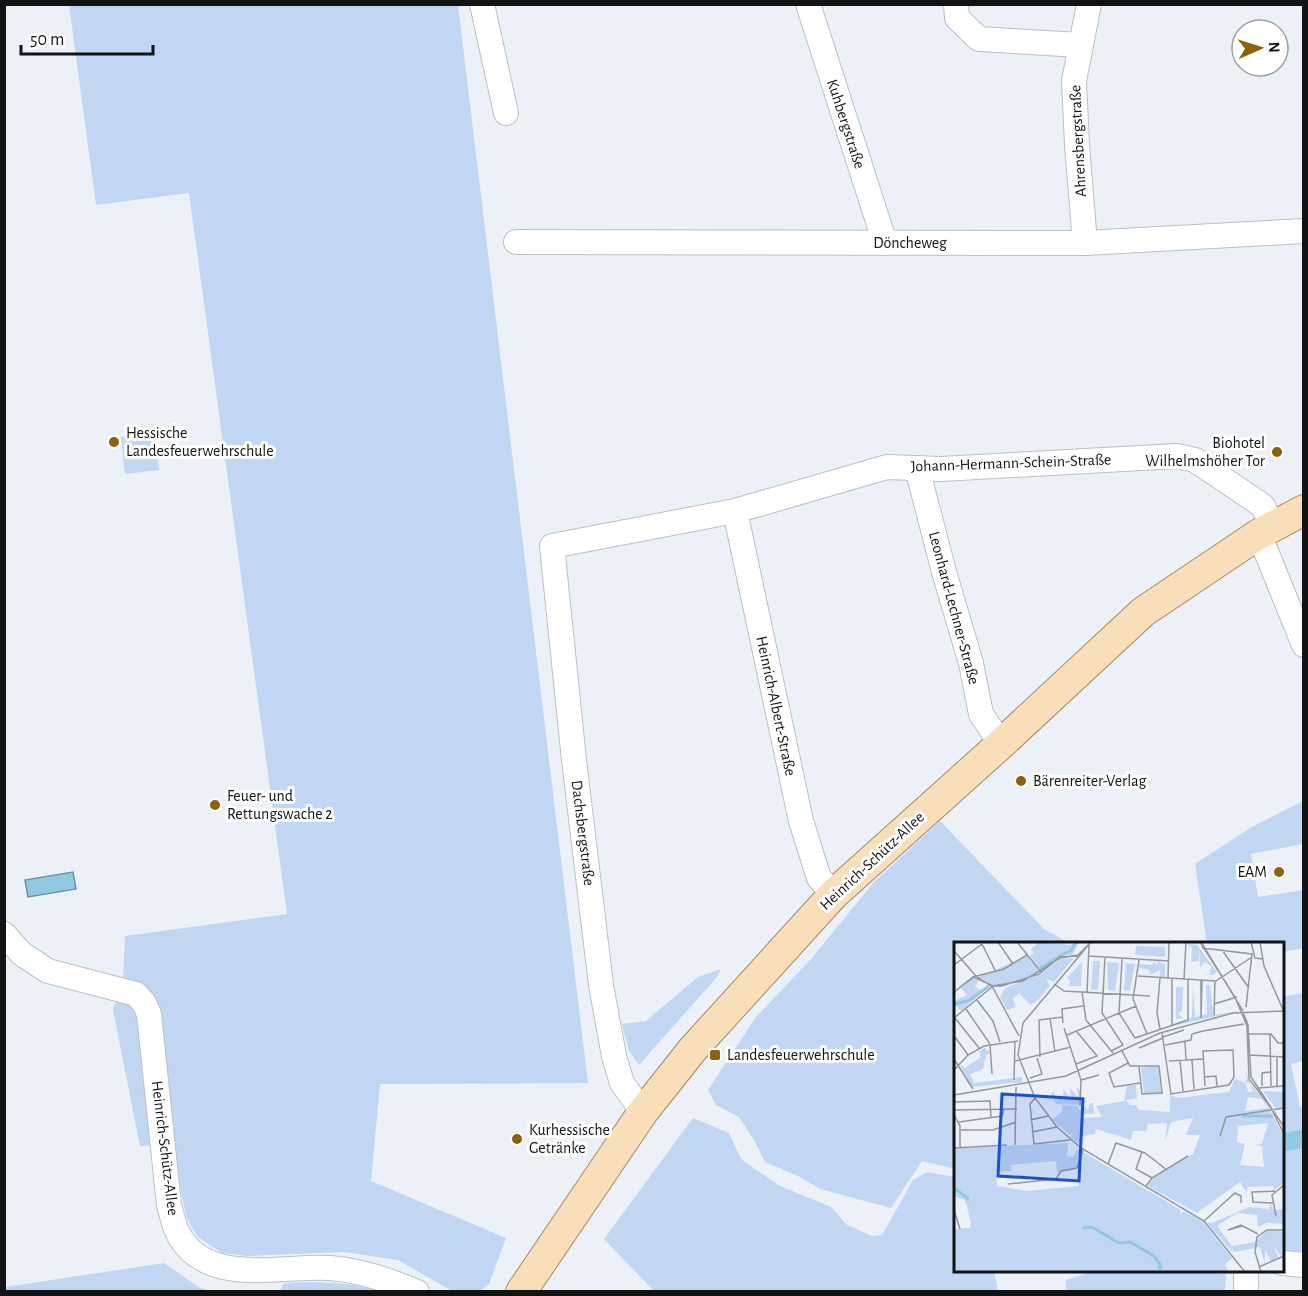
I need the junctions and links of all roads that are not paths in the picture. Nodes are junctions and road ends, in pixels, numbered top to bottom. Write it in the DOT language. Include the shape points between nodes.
graph roads {
  1 [pos="482,4"];
  2 [pos="808,4"];
  3 [pos="956,4"];
  4 [pos="1089,4"];
  5 [pos="1080,45"];
  6 [pos="506,113"];
  7 [pos="1304,231"];
  8 [pos="516,242"];
  9 [pos="885,243"];
  10 [pos="1085,243"];
  11 [pos="917,468"];
  12 [pos="1304,510"];
  13 [pos="735,511"];
  14 [pos="1266,530"];
  15 [pos="552,546"];
  16 [pos="1304,645"];
  17 [pos="1000,744"];
  18 [pos="834,894"];
  19 [pos="4,934"];
  20 [pos="643,1112"];
  21 [pos="1284,1263"];
  22 [pos="1304,1265"];
  23 [pos="1246,1272"];
  24 [pos="417,1292"];
  25 [pos="521,1292"];
  26 [pos="1246,1292"];
  1 -- 6 [label="street"];
  2 -- 9 [label="street, Kuhbergstraße"];
  3 -- 5 [label="street" via="957,18 979,39"];
  4 -- 5 [label="street, Ahrensbergstraße"];
  5 -- 10 [label="street, Ahrensbergstraße" via="1074,81"];
  7 -- 10 [label="street, Döncheweg"];
  8 -- 9 [label="street, Döncheweg"];
  9 -- 10 [label="street, Döncheweg"];
  11 -- 13 [label="street, Johann-Hermann-Schein-Straße" via="887,467"];
  11 -- 14 [label="street, Johann-Hermann-Schein-Straße" via="1177,456 1195,460 1263,506"];
  11 -- 17 [label="street, Leonhard-Lechner-Straße" via="971,663 981,714"];
  12 -- 14 [label="main road, Heinrich-Schütz-Allee"];
  13 -- 15 [label="street, Johann-Hermann-Schein-Straße"];
  13 -- 18 [label="street, Heinrich-Albert-Straße" via="801,821 819,878"];
  14 -- 16 [label="street, Johann-Hermann-Schein-Straße"];
  14 -- 17 [label="main road, Heinrich-Schütz-Allee" via="1143,612"];
  15 -- 20 [label="street, Dachsbergstraße" via="601,986 622,1083"];
  17 -- 18 [label="main road, Heinrich-Schütz-Allee"];
  18 -- 20 [label="main road, Heinrich-Schütz-Allee" via="693,1049"];
  19 -- 24 [label="street, Heinrich-Schütz-Allee" via="22,954 48,971 136,994 144,1003 149,1014 169,1205 176,1229 191,1251 229,1269 328,1268 383,1278"];
  20 -- 25 [label="main road, Heinrich-Schütz-Allee"];
  21 -- 22 [label="street"];
  23 -- 26 [label="street"];
}
